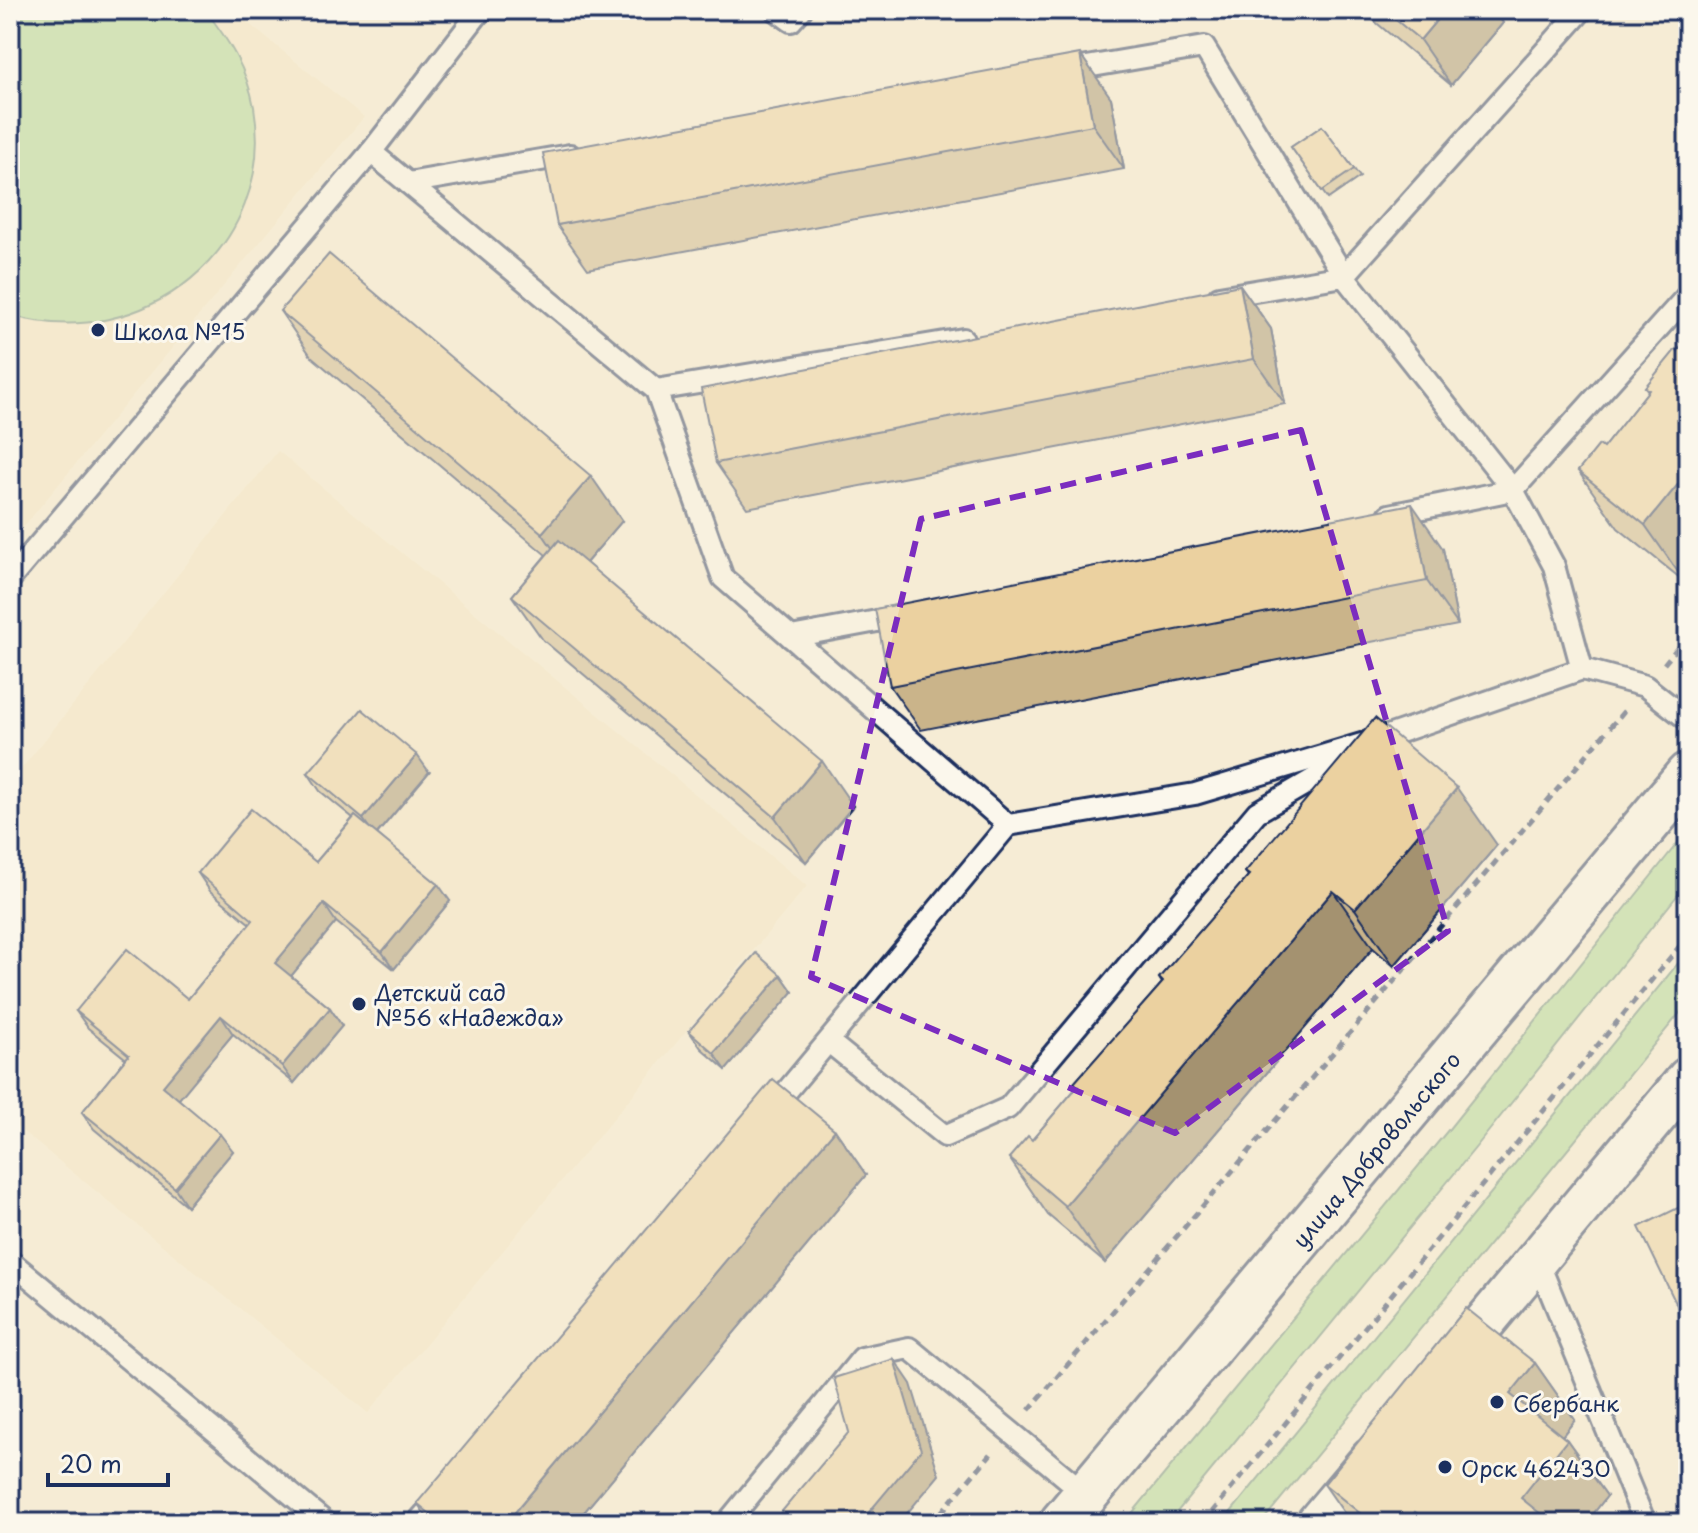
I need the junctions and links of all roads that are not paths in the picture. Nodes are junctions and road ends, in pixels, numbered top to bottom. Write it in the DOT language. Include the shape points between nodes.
graph roads {
  1 [pos="776,10"];
  2 [pos="801,10"];
  3 [pos="1582,10"];
  4 [pos="477,11"];
  5 [pos="1048,74"];
  6 [pos="596,151"];
  7 [pos="371,152"];
  8 [pos="408,183"];
  9 [pos="1344,276"];
  10 [pos="1688,295"];
  11 [pos="1203,299"];
  12 [pos="984,336"];
  13 [pos="656,390"];
  14 [pos="1513,490"];
  15 [pos="1375,518"];
  16 [pos="10,579"];
  17 [pos="931,611"];
  18 [pos="791,637"];
  19 [pos="1582,669"];
  20 [pos="1688,720"];
  21 [pos="1385,737"];
  22 [pos="1688,775"];
  23 [pos="1008,825"];
  24 [pos="829,1042"];
  25 [pos="1687,1082"];
  26 [pos="757,1126"];
  27 [pos="1537,1259"];
  28 [pos="10,1261"];
  29 [pos="1427,1391"];
  30 [pos="1397,1427"];
  31 [pos="458,1475"];
  32 [pos="1074,1509"];
  33 [pos="326,1523"];
  34 [pos="417,1523"];
  35 [pos="727,1523"];
  36 [pos="1317,1523"];
  37 [pos="1645,1523"];
  1 -- 2 [label="lane" via="791,21"];
  3 -- 9 [label="lane"];
  4 -- 7 [label="lane"];
  5 -- 9 [label="lane" via="1204,47"];
  6 -- 8 [label="lane"];
  7 -- 8 [label="lane"];
  7 -- 16 [label="lane"];
  8 -- 13 [label="lane"];
  9 -- 11 [label="lane"];
  9 -- 14 [label="lane"];
  10 -- 14 [label="lane"];
  12 -- 13 [label="lane"];
  13 -- 18 [label="lane" via="723,578"];
  14 -- 15 [label="lane"];
  14 -- 19 [label="lane" via="1554,566"];
  17 -- 18 [label="lane"];
  18 -- 23 [label="lane"];
  19 -- 20 [label="lane" via="1645,686"];
  19 -- 21 [label="lane"];
  21 -- 23 [label="lane" via="1195,794"];
  21 -- 24 [label="lane" via="1257,812 1008,1108 945,1136"];
  22 -- 32 [label="main road, улица Добровольского"];
  23 -- 24 [label="lane"];
  24 -- 26 [label="lane"];
  25 -- 27 [label="street"];
  27 -- 29 [label="street"];
  27 -- 37 [label="lane"];
  28 -- 33 [label="lane"];
  30 -- 36 [label="street"];
  31 -- 34 [label="lane"];
  32 -- 35 [label="lane" via="1010,1432 909,1348 862,1358"];
}
